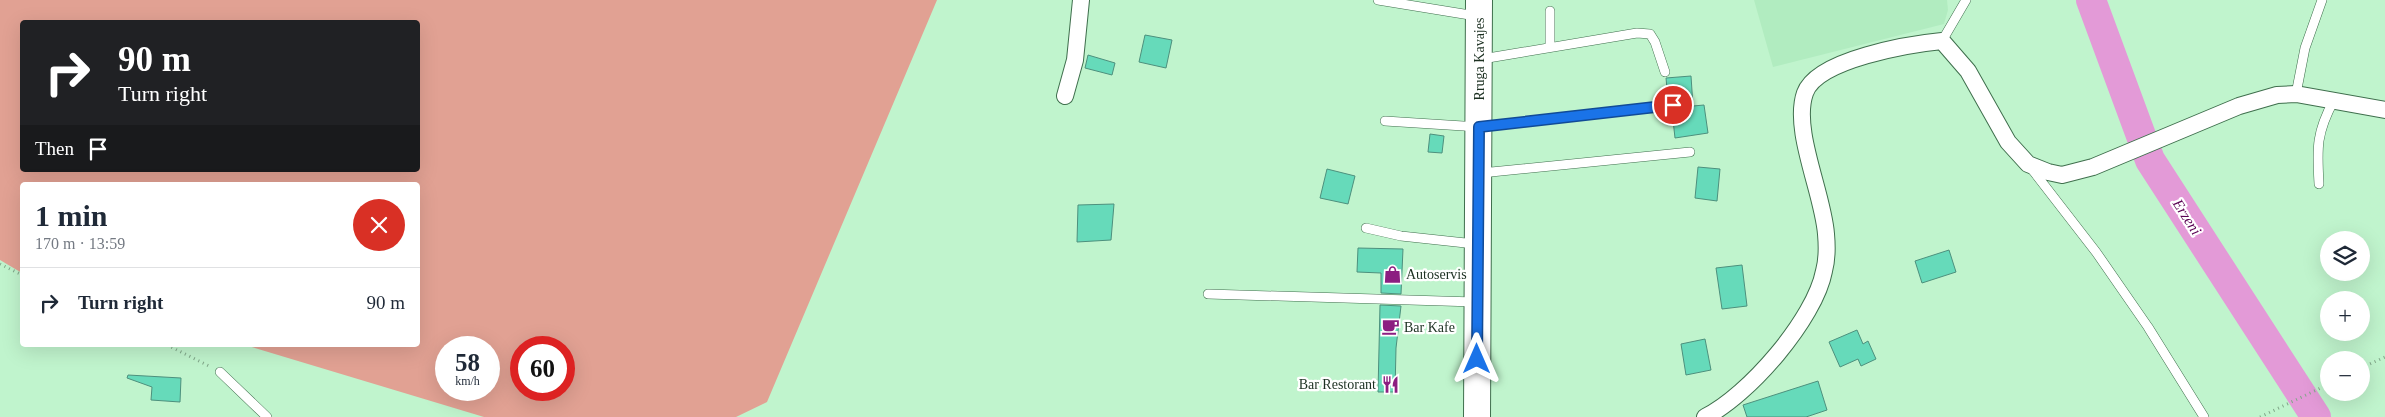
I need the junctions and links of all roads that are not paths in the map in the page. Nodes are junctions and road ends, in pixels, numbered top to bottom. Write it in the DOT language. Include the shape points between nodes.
graph roads {
  1 [pos="1082,0"];
  2 [pos="1378,0"];
  3 [pos="1966,0"];
  4 [pos="2322,0"];
  5 [pos="1479,8"];
  6 [pos="1550,11"];
  7 [pos="1942,41"];
  8 [pos="1550,46"];
  9 [pos="1479,60"];
  10 [pos="1664,72"];
  11 [pos="2296,94"];
  12 [pos="1065,96"];
  13 [pos="2334,100"];
  14 [pos="1673,105"];
  15 [pos="2385,110"];
  16 [pos="1385,121"];
  17 [pos="1479,127"];
  18 [pos="1690,152"];
  19 [pos="2028,164"];
  20 [pos="1479,173"];
  21 [pos="2319,184"];
  22 [pos="1366,228"];
  23 [pos="1478,244"];
  24 [pos="1208,294"];
  25 [pos="1478,302"];
  26 [pos="220,372"];
  27 [pos="267,417"];
  28 [pos="1477,417"];
  29 [pos="1705,417"];
  30 [pos="2204,417"];
  1 -- 12 [label="street" via="1075,60"];
  2 -- 5 [label="lane"];
  3 -- 7 [label="lane"];
  4 -- 11 [label="lane" via="2305,48"];
  5 -- 9 [label="main road, Rruga Kavajes"];
  6 -- 8 [label="lane"];
  7 -- 19 [label="street" via="1968,71 2008,142"];
  7 -- 29 [label="street" via="1854,59 1818,76 1805,91 1801,116 1826,233 1824,271 1811,306 1762,373 1722,409"];
  8 -- 9 [label="lane"];
  8 -- 10 [label="lane" via="1637,33 1650,34 1656,42"];
  9 -- 17 [label="main road, Rruga Kavajes"];
  11 -- 13 [label="street"];
  11 -- 19 [label="street" via="2277,95 2239,106 2093,167 2062,174"];
  13 -- 15 [label="street"];
  13 -- 21 [label="lane" via="2323,120 2317,145"];
  14 -- 17 [label="lane"];
  16 -- 17 [label="lane"];
  17 -- 20 [label="main road, Rruga Kavajes"];
  18 -- 20 [label="lane"];
  19 -- 30 [label="lane" via="2096,252"];
  20 -- 23 [label="main road, Rruga Kavajes"];
  22 -- 23 [label="lane" via="1402,236"];
  23 -- 25 [label="main road, Rruga Kavajes"];
  24 -- 25 [label="lane"];
  25 -- 28 [label="main road, Rruga Kavajes"];
  26 -- 27 [label="lane"];
}
